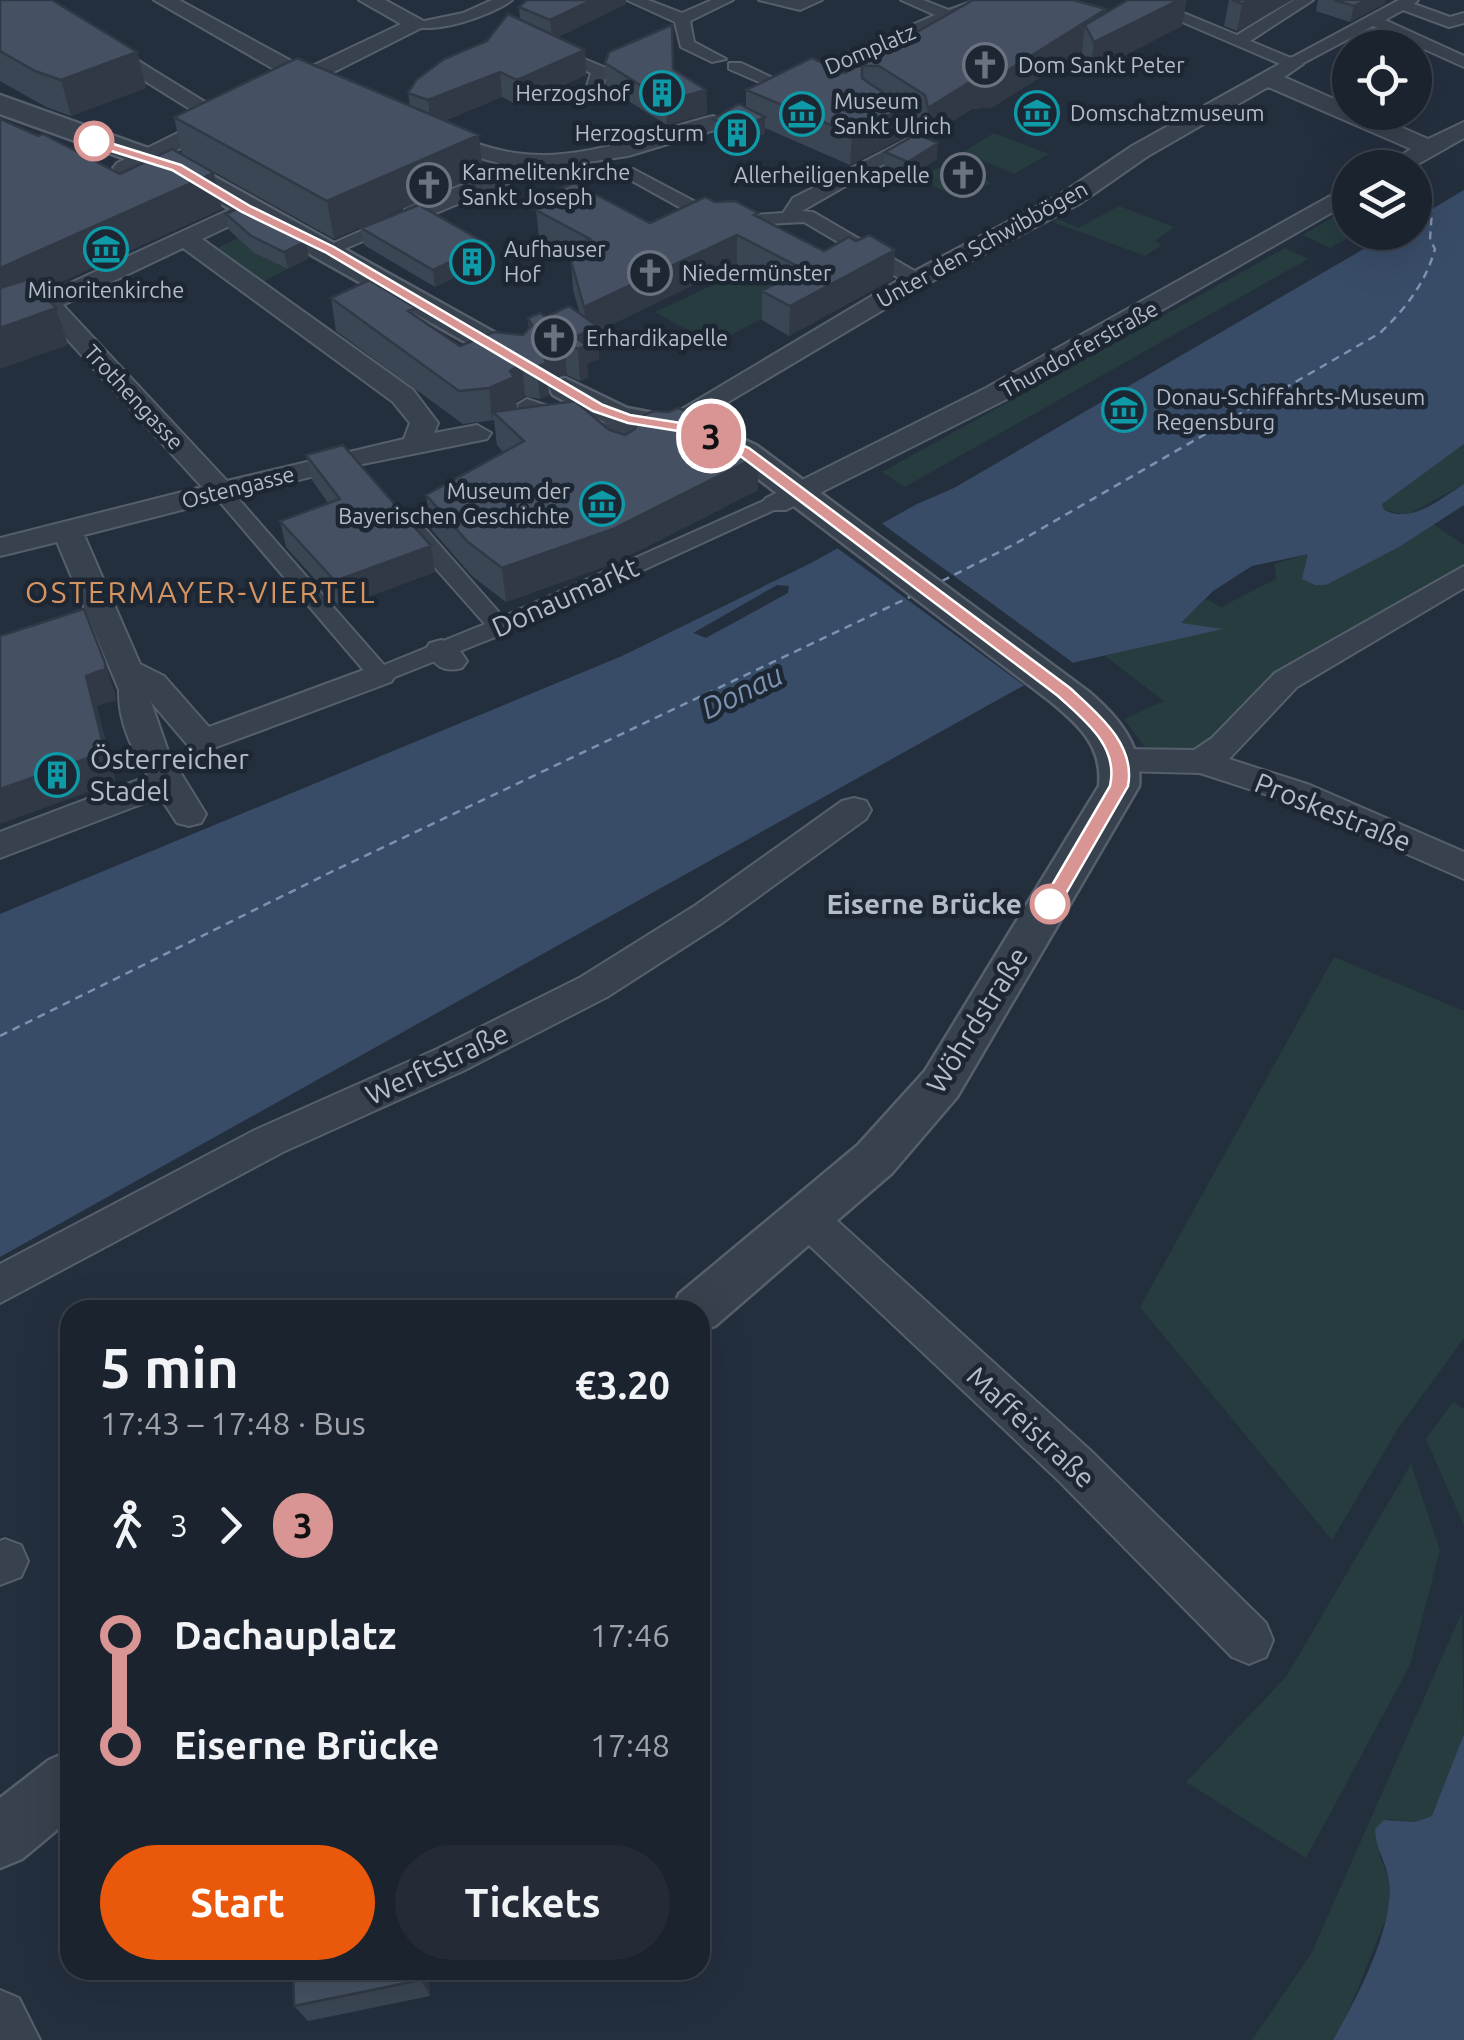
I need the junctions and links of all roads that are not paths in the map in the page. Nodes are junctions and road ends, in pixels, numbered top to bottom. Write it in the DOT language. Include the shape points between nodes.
graph roads {
  1 [pos="25,0"];
  2 [pos="164,0"];
  3 [pos="370,0"];
  4 [pos="504,0"];
  5 [pos="635,0"];
  6 [pos="725,0"];
  7 [pos="767,0"];
  8 [pos="814,0"];
  9 [pos="910,0"];
  10 [pos="1005,0"];
  11 [pos="1139,0"];
  12 [pos="1306,0"];
  13 [pos="1406,2"];
  14 [pos="948,15"];
  15 [pos="467,17"];
  16 [pos="1464,18"];
  17 [pos="682,19"];
  18 [pos="1374,21"];
  19 [pos="418,24"];
  20 [pos="500,28"];
  21 [pos="1237,42"];
  22 [pos="543,48"];
  23 [pos="1464,62"];
  24 [pos="1292,64"];
  25 [pos="1267,78"];
  26 [pos="305,80"];
  27 [pos="593,92"];
  28 [pos="277,96"];
  29 [pos="351,101"];
  30 [pos="869,102"];
  31 [pos="721,119"];
  32 [pos="5,123"];
  33 [pos="1464,129"];
  34 [pos="422,132"];
  35 [pos="1428,147"];
  36 [pos="1423,150"];
  37 [pos="137,162"];
  38 [pos="538,162"];
  39 [pos="627,173"];
  40 [pos="1332,202"];
  41 [pos="235,203"];
  42 [pos="415,213"];
  43 [pos="791,214"];
  44 [pos="186,239"];
  45 [pos="340,256"];
  46 [pos="916,280"];
  47 [pos="514,357"];
  48 [pos="560,404"];
  49 [pos="528,405"];
  50 [pos="497,430"];
  51 [pos="671,430"];
  52 [pos="635,431"];
  53 [pos="417,443"];
  54 [pos="352,458"];
  55 [pos="625,459"];
  56 [pos="374,484"];
  57 [pos="221,491"];
  58 [pos="789,498"];
  59 [pos="396,510"];
  60 [pos="67,530"];
  61 [pos="0,547"];
  62 [pos="1456,589"];
  63 [pos="500,627"];
  64 [pos="127,671"];
  65 [pos="380,675"];
  66 [pos="1121,760"];
  67 [pos="1201,762"];
  68 [pos="161,769"];
  69 [pos="854,810"];
  70 [pos="189,814"];
  71 [pos="0,846"];
  72 [pos="1464,866"];
  73 [pos="808,1219"];
  74 [pos="0,1285"];
  75 [pos="709,1300"];
  76 [pos="1249,1640"];
  77 [pos="60,1789"];
  78 [pos="0,1837"];
  79 [pos="0,2018"];
  80 [pos="13,2040"];
  1 -- 37 [label="street" via="175,92 233,116"];
  2 -- 26 [label="street"];
  3 -- 19 [label="street"];
  4 -- 15 [label="street"];
  5 -- 17 [label="street"];
  6 -- 17 [label="street"];
  7 -- 8 [label="street"];
  9 -- 14 [label="street"];
  10 -- 14 [label="street, Domplatz"];
  11 -- 21 [label="street"];
  12 -- 21 [label="street"];
  13 -- 16 [label="street" via="1449,22"];
  13 -- 18 [label="street"];
  14 -- 17 [label="street, Domplatz" via="781,88 688,44"];
  15 -- 19 [label="street"];
  15 -- 20 [label="street"];
  18 -- 23 [label="street"];
  18 -- 24 [label="street"];
  19 -- 26 [label="street"];
  21 -- 24 [label="street"];
  22 -- 27 [label="street" via="600,71"];
  24 -- 25 [label="street, Unter den Schwibbögen"];
  25 -- 35 [label="street"];
  25 -- 46 [label="street, Unter den Schwibbögen" via="1070,199"];
  26 -- 28 [label="street"];
  26 -- 29 [label="street"];
  30 -- 43 [label="street" via="914,132 914,142 799,202"];
  31 -- 38 [label="street" via="666,139"];
  32 -- 37 [label="street"];
  33 -- 35 [label="street"];
  34 -- 38 [label="street" via="487,154"];
  35 -- 36 [label="street"];
  37 -- 41 [label="street"];
  38 -- 42 [label="street"];
  39 -- 43 [label="street" via="721,223"];
  40 -- 58 [label="street, Thundorferstraße" via="1077,351"];
  41 -- 44 [label="street"];
  41 -- 45 [label="street"];
  42 -- 45 [label="street"];
  43 -- 46 [label="street" via="807,216"];
  44 -- 53 [label="street" via="418,411 424,423"];
  44 -- 57 [label="street, Trothengasse" via="39,306"];
  45 -- 47 [label="street"];
  46 -- 51 [label="street, Unter den Schwibbögen"];
  48 -- 49 [label="street"];
  48 -- 50 [label="street"];
  48 -- 51 [label="street"];
  48 -- 52 [label="street"];
  50 -- 53 [label="street, Ostengasse"];
  51 -- 52 [label="street"];
  51 -- 58 [label="street" via="734,446"];
  52 -- 55 [label="street"];
  53 -- 54 [label="street, Ostengasse"];
  54 -- 56 [label="street"];
  54 -- 57 [label="street, Ostengasse"];
  57 -- 60 [label="street, Ostengasse"];
  57 -- 65 [label="street"];
  58 -- 63 [label="street, Donaumarkt" via="682,537"];
  58 -- 66 [label="street" via="846,527 1058,687 1102,728"];
  59 -- 63 [label="street"];
  60 -- 61 [label="street, Ostengasse"];
  60 -- 64 [label="street"];
  62 -- 67 [label="street" via="1286,680"];
  63 -- 65 [label="street, Donaumarkt" via="446,656"];
  64 -- 65 [label="street, Donaumarkt" via="153,684 203,741"];
  64 -- 68 [label="street"];
  66 -- 67 [label="street"];
  66 -- 73 [label="street, Wöhrdstraße" via="1119,786 940,1084 874,1159"];
  67 -- 72 [label="street, Proskestraße" via="1298,793"];
  68 -- 70 [label="street"];
  68 -- 71 [label="street"];
  69 -- 74 [label="street, Werftstraße" via="594,987 252,1150"];
  73 -- 75 [label="street, Wöhrdstraße"];
  73 -- 76 [label="street, Maffeistraße" via="1076,1466"];
  77 -- 78 [label="street"];
  79 -- 80 [label="street"];
}
